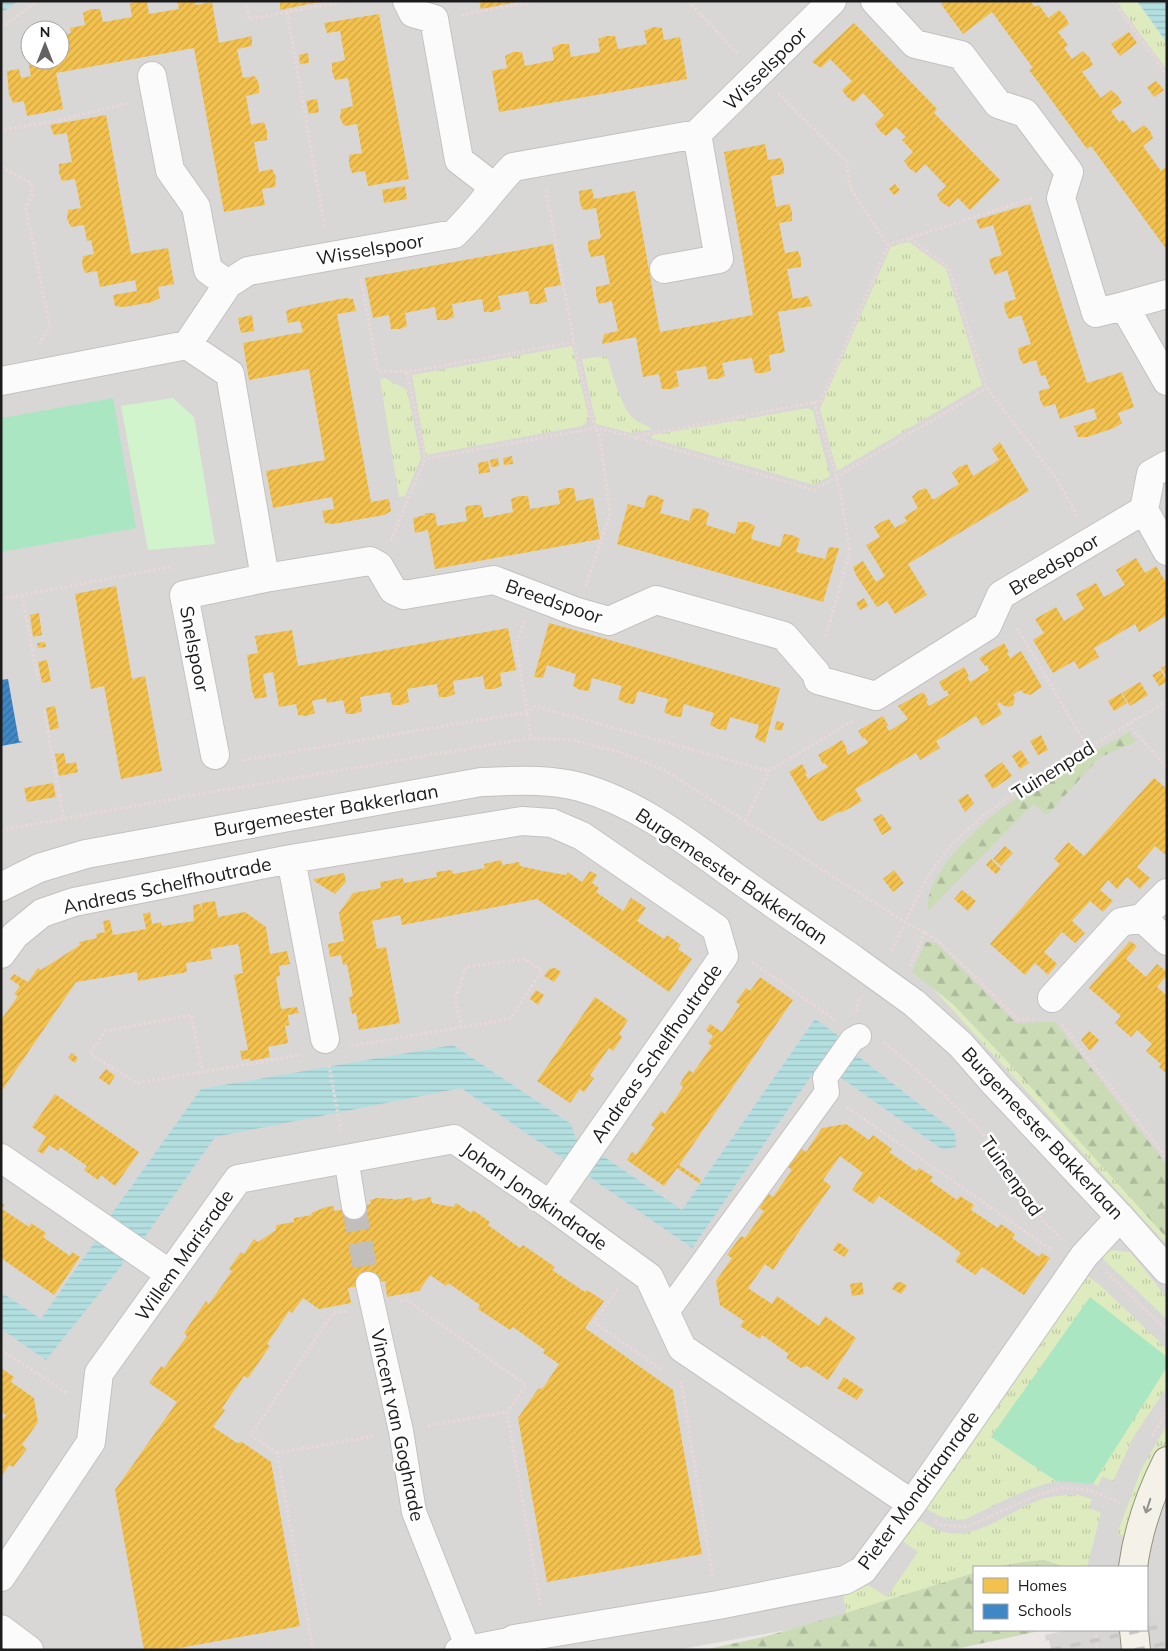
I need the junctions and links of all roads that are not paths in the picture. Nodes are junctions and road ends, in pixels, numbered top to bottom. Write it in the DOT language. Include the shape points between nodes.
graph roads {
  1 [pos="407,1"];
  2 [pos="832,1"];
  3 [pos="875,1"];
  4 [pos="154,87"];
  5 [pos="697,134"];
  6 [pos="494,187"];
  7 [pos="664,269"];
  8 [pos="228,284"];
  9 [pos="1167,294"];
  10 [pos="1124,306"];
  11 [pos="187,345"];
  12 [pos="1,381"];
  13 [pos="1167,381"];
  14 [pos="1167,465"];
  15 [pos="1144,510"];
  16 [pos="1167,551"];
  17 [pos="265,578"];
  18 [pos="215,755"];
  19 [pos="292,859"];
  20 [pos="1,887"];
  21 [pos="1167,893"];
  22 [pos="1142,918"];
  23 [pos="1167,941"];
  24 [pos="1,954"];
  25 [pos="1050,1013"];
  26 [pos="862,1032"];
  27 [pos="327,1050"];
  28 [pos="1,1158"];
  29 [pos="346,1158"];
  30 [pos="550,1205"];
  31 [pos="354,1207"];
  32 [pos="1120,1217"];
  33 [pos="1167,1270"];
  34 [pos="170,1274"];
  35 [pos="368,1284"];
  36 [pos="667,1312"];
  37 [pos="1167,1461"];
  38 [pos="912,1504"];
  39 [pos="1133,1566"];
  40 [pos="1,1577"];
  41 [pos="1,1629"];
  42 [pos="1134,1631"];
  43 [pos="514,1639"];
  44 [pos="462,1649"];
  45 [pos="29,1650"];
  46 [pos="1136,1650"];
  1 -- 6 [label="street" via="413,13 434,19 459,160"];
  2 -- 5 [label="street, Wisselspoor"];
  3 -- 10 [label="street" via="915,44 961,55 998,104 1026,113 1069,172 1061,198 1096,312"];
  4 -- 8 [label="street" via="170,170 196,206 208,270"];
  5 -- 6 [label="street, Wisselspoor" via="512,167"];
  5 -- 7 [label="street" via="719,259"];
  6 -- 8 [label="street, Wisselspoor" via="472,217 454,234 248,271"];
  8 -- 11 [label="street, Wisselspoor"];
  9 -- 10 [label="street"];
  10 -- 13 [label="street"];
  11 -- 12 [label="street"];
  11 -- 17 [label="street" via="230,374"];
  14 -- 15 [label="street" via="1151,474"];
  15 -- 16 [label="street"];
  15 -- 17 [label="street, Breedspoor" via="1002,595 987,626 876,696 818,680 816,673 784,636 656,600 609,621 494,580 404,595 393,590 379,566 370,561"];
  17 -- 18 [label="street, Snelspoor" via="184,595"];
  19 -- 24 [label="street, Andreas Schelfhoutrade" via="74,902 42,913 15,935"];
  19 -- 27 [label="street, Andreas Schelfhoutrade"];
  19 -- 30 [label="street, Andreas Schelfhoutrade" via="522,822 552,823 582,836 716,928 724,956"];
  20 -- 32 [label="street, Burgemeester Bakkerlaan, bridge" via="39,868 86,854 481,782 531,780 579,787 604,795 668,828 914,1003 961,1045"];
  21 -- 22 [label="street"];
  22 -- 23 [label="street"];
  22 -- 25 [label="street" via="1121,922"];
  26 -- 36 [label="street" via="852,1040 825,1078 827,1092"];
  28 -- 34 [label="street"];
  29 -- 30 [label="street, Johan Jongkindrade" via="454,1139"];
  29 -- 31 [label="street"];
  29 -- 34 [label="street, Willem Marisrade" via="238,1179"];
  30 -- 36 [label="street, Johan Jongkindrade" via="650,1277"];
  32 -- 33 [label="street, Burgemeester Bakkerlaan"];
  32 -- 38 [label="street, Pieter Mondriaanrade" via="1080,1261"];
  34 -- 40 [label="street, Willem Marisrade" via="99,1373 92,1442"];
  35 -- 44 [label="street, Vincent van Goghrade" via="401,1431 414,1512"];
  36 -- 38 [label="street, Johan Jongkindrade" via="682,1348"];
  37 -- 39 [label="main road, one-way" via="1154,1486"];
  38 -- 43 [label="street, Pieter Mondriaanrade" via="863,1570 845,1580"];
  41 -- 45 [label="street"];
  42 -- 46 [label="main road"];
  43 -- 44 [label="street"];
}
